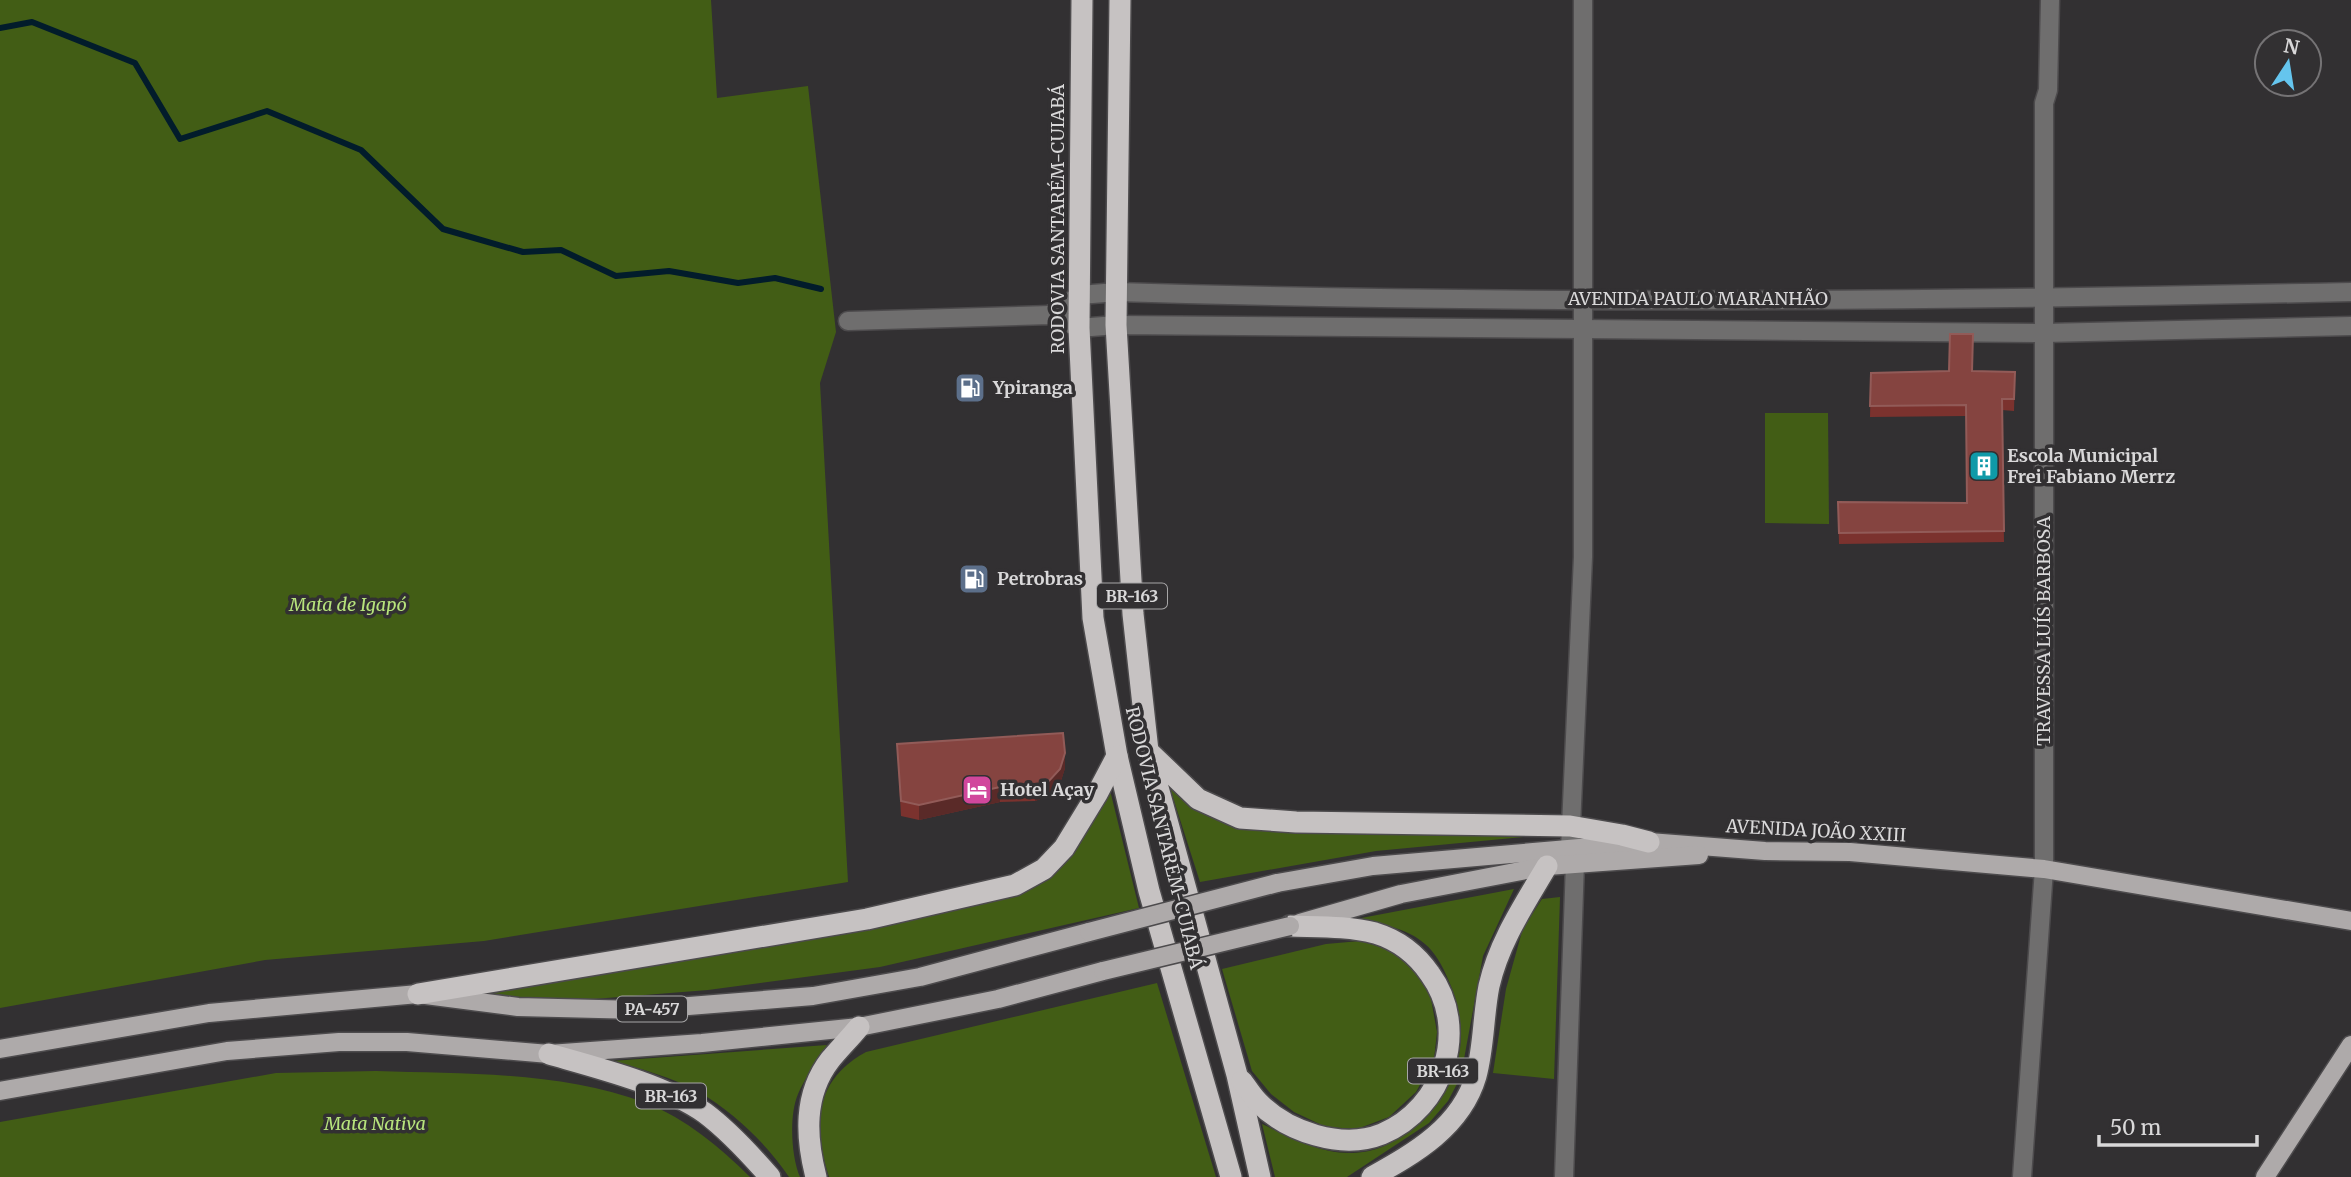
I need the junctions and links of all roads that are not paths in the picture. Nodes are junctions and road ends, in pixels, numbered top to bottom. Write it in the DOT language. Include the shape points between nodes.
graph roads {
  1 [pos="1082,0"];
  2 [pos="1120,0"];
  3 [pos="1583,0"];
  4 [pos="2050,0"];
  5 [pos="1117,292"];
  6 [pos="2351,292"];
  7 [pos="1080,295"];
  8 [pos="2044,299"];
  9 [pos="1584,300"];
  10 [pos="1050,315"];
  11 [pos="848,321"];
  12 [pos="1116,325"];
  13 [pos="2351,326"];
  14 [pos="1583,327"];
  15 [pos="1079,328"];
  16 [pos="2044,333"];
  17 [pos="1148,751"];
  18 [pos="1117,756"];
  19 [pos="1570,826"];
  20 [pos="1649,842"];
  21 [pos="1765,851"];
  22 [pos="1572,856"];
  23 [pos="1547,866"];
  24 [pos="2044,869"];
  25 [pos="2351,920"];
  26 [pos="1290,926"];
  27 [pos="418,994"];
  28 [pos="859,1027"];
  29 [pos="2351,1045"];
  30 [pos="0,1049"];
  31 [pos="549,1054"];
  32 [pos="1237,1075"];
  33 [pos="0,1091"];
  34 [pos="770,1177"];
  35 [pos="816,1177"];
  36 [pos="1231,1177"];
  37 [pos="1260,1177"];
  38 [pos="1371,1177"];
  39 [pos="1564,1177"];
  40 [pos="2022,1177"];
  41 [pos="2265,1177"];
  1 -- 7 [label="highway, RODOVIA SANTARÉM-CUIABÁ / BR-163"];
  2 -- 5 [label="highway, RODOVIA SANTARÉM-CUIABÁ / BR-163"];
  3 -- 9 [label="street"];
  4 -- 8 [label="street, TRAVESSA LUÍS BARBOSA" via="2044,103"];
  5 -- 7 [label="street, AVENIDA PAULO MARANHÃO"];
  5 -- 9 [label="street, AVENIDA PAULO MARANHÃO"];
  5 -- 12 [label="highway, RODOVIA SANTARÉM-CUIABÁ / BR-163"];
  6 -- 8 [label="street, AVENIDA PAULO MARANHÃO"];
  7 -- 10 [label="street, AVENIDA PAULO MARANHÃO"];
  7 -- 15 [label="highway, RODOVIA SANTARÉM-CUIABÁ / BR-163"];
  8 -- 9 [label="street, AVENIDA PAULO MARANHÃO"];
  8 -- 16 [label="street, TRAVESSA LUÍS BARBOSA"];
  9 -- 14 [label="street"];
  10 -- 11 [label="street, AVENIDA PAULO MARANHÃO"];
  10 -- 15 [label="street, AVENIDA PAULO MARANHÃO"];
  12 -- 14 [label="street, AVENIDA PAULO MARANHÃO"];
  12 -- 15 [label="street, AVENIDA PAULO MARANHÃO"];
  12 -- 17 [label="highway, RODOVIA SANTARÉM-CUIABÁ / BR-163" via="1133,614"];
  13 -- 16 [label="street, AVENIDA PAULO MARANHÃO"];
  14 -- 16 [label="street, AVENIDA PAULO MARANHÃO"];
  14 -- 19 [label="street" via="1583,558"];
  15 -- 18 [label="highway, RODOVIA SANTARÉM-CUIABÁ / BR-163" via="1093,618"];
  16 -- 24 [label="street, TRAVESSA LUÍS BARBOSA"];
  17 -- 19 [label="highway" via="1198,799 1240,818"];
  17 -- 32 [label="highway, RODOVIA SANTARÉM-CUIABÁ / BR-163"];
  18 -- 27 [label="highway" via="1064,848 1044,869 1015,886 867,919"];
  18 -- 36 [label="highway, RODOVIA SANTARÉM-CUIABÁ / BR-163" via="1149,891"];
  19 -- 20 [label="highway"];
  19 -- 22 [label="street"];
  20 -- 21 [label="main road, AVENIDA JOÃO XXIII"];
  20 -- 22 [label="main road, AVENIDA JOÃO XXIII"];
  21 -- 22 [label="main road"];
  21 -- 24 [label="main road, AVENIDA JOÃO XXIII" via="1850,852"];
  22 -- 23 [label="main road"];
  22 -- 27 [label="main road, AVENIDA JOÃO XXIII / PA-457, bridge" via="1373,866 1277,883 920,977 813,996 639,1010 518,1007"];
  22 -- 39 [label="street"];
  23 -- 26 [label="main road" via="1401,894"];
  23 -- 38 [label="highway, BR-163" via="1498,956 1468,1100 1427,1145"];
  24 -- 25 [label="main road, AVENIDA JOÃO XXIII"];
  24 -- 40 [label="street, TRAVESSA LUÍS BARBOSA"];
  26 -- 28 [label="main road, PA-457, bridge" via="998,999"];
  26 -- 32 [label="highway, BR-163" via="1376,934 1400,944 1421,961 1446,1003 1450,1042 1444,1068 1435,1088 1410,1117 1381,1134 1332,1139 1304,1132 1259,1103"];
  27 -- 30 [label="main road, PA-457" via="209,1013"];
  28 -- 31 [label="main road, PA-457"];
  28 -- 35 [label="highway" via="828,1062 808,1112 808,1147"];
  29 -- 41 [label="main road"];
  31 -- 33 [label="main road, PA-457" via="407,1042 338,1042 227,1051"];
  31 -- 34 [label="highway, BR-163" via="651,1085 704,1112"];
  32 -- 37 [label="highway, RODOVIA SANTARÉM-CUIABÁ / BR-163"];
}
